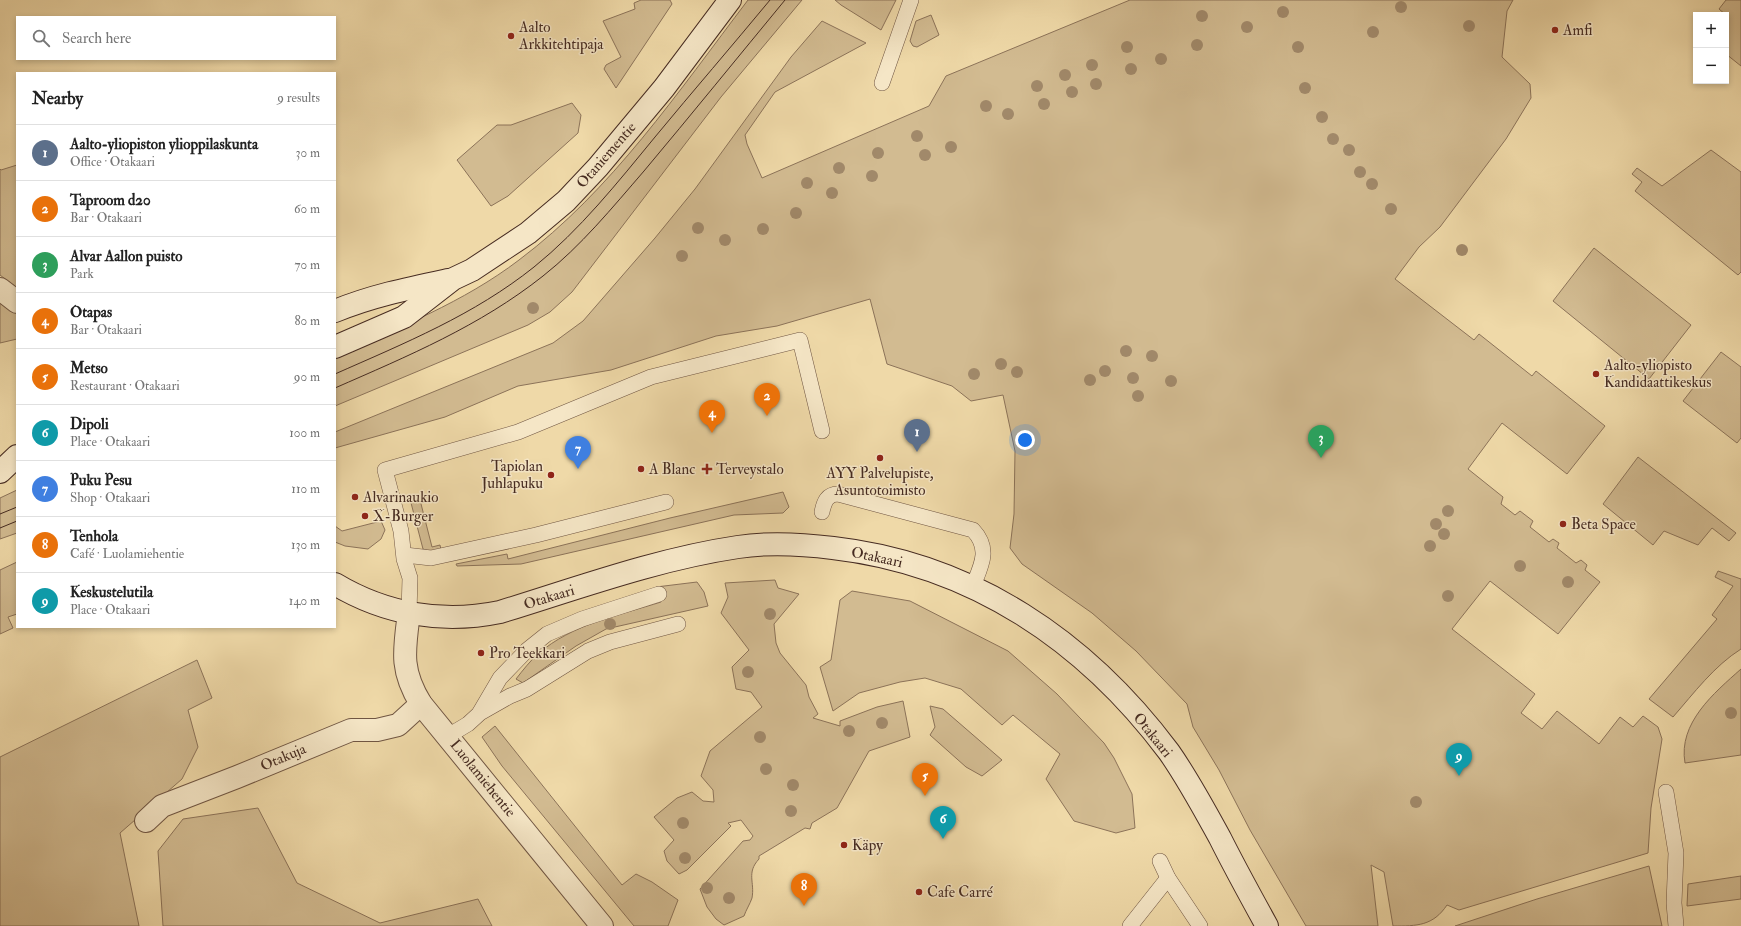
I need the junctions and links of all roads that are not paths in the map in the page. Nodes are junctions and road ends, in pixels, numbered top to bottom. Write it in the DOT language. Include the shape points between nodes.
graph roads {
  1 [pos="730,0"];
  2 [pos="911,0"];
  3 [pos="882,83"];
  4 [pos="453,279"];
  5 [pos="0,289"];
  6 [pos="16,301"];
  7 [pos="336,311"];
  8 [pos="336,347"];
  9 [pos="822,430"];
  10 [pos="16,457"];
  11 [pos="0,472"];
  12 [pos="16,476"];
  13 [pos="0,480"];
  14 [pos="666,502"];
  15 [pos="822,512"];
  16 [pos="405,554"];
  17 [pos="336,585"];
  18 [pos="973,586"];
  19 [pos="659,594"];
  20 [pos="409,613"];
  21 [pos="678,624"];
  22 [pos="422,704"];
  23 [pos="480,713"];
  24 [pos="448,736"];
  25 [pos="1666,792"];
  26 [pos="146,821"];
  27 [pos="1160,862"];
  28 [pos="1168,878"];
  29 [pos="602,926"];
  30 [pos="1130,926"];
  31 [pos="1200,926"];
  32 [pos="1268,926"];
  33 [pos="1676,926"];
  1 -- 4 [label="street, Otaniementie" via="664,88 566,201 528,233 472,270"];
  2 -- 3 [label="lane"];
  4 -- 7 [label="street, Otaniementie" via="356,302"];
  4 -- 8 [label="street, Otaniementie" via="404,317"];
  5 -- 6 [label="street"];
  9 -- 16 [label="lane" via="800,340 651,377 518,432 385,470"];
  10 -- 11 [label="street"];
  12 -- 13 [label="street"];
  14 -- 16 [label="lane" via="431,558"];
  15 -- 18 [label="lane" via="828,498 832,494 838,494 973,530 981,542 984,554"];
  16 -- 20 [label="lane" via="410,578"];
  17 -- 20 [label="street, Otakaari" via="351,594"];
  18 -- 20 [label="street, Otakaari" via="890,558 818,546 770,544 738,547 663,563 500,612 453,618"];
  18 -- 32 [label="street, Otakaari" via="1030,618 1065,645 1112,687 1151,729 1197,797"];
  19 -- 23 [label="lane" via="582,619 547,634 500,678"];
  20 -- 22 [label="street, Luolamiehentie" via="405,664 407,676"];
  21 -- 23 [label="lane" via="610,642 588,651 527,689"];
  22 -- 24 [label="street, Luolamiehentie"];
  22 -- 26 [label="street, Otakuja" via="398,725 378,730 351,730 162,806"];
  23 -- 24 [label="lane"];
  24 -- 29 [label="street, Luolamiehentie"];
  25 -- 33 [label="lane" via="1676,853"];
  27 -- 28 [label="lane"];
  28 -- 30 [label="lane"];
  28 -- 31 [label="lane"];
}
